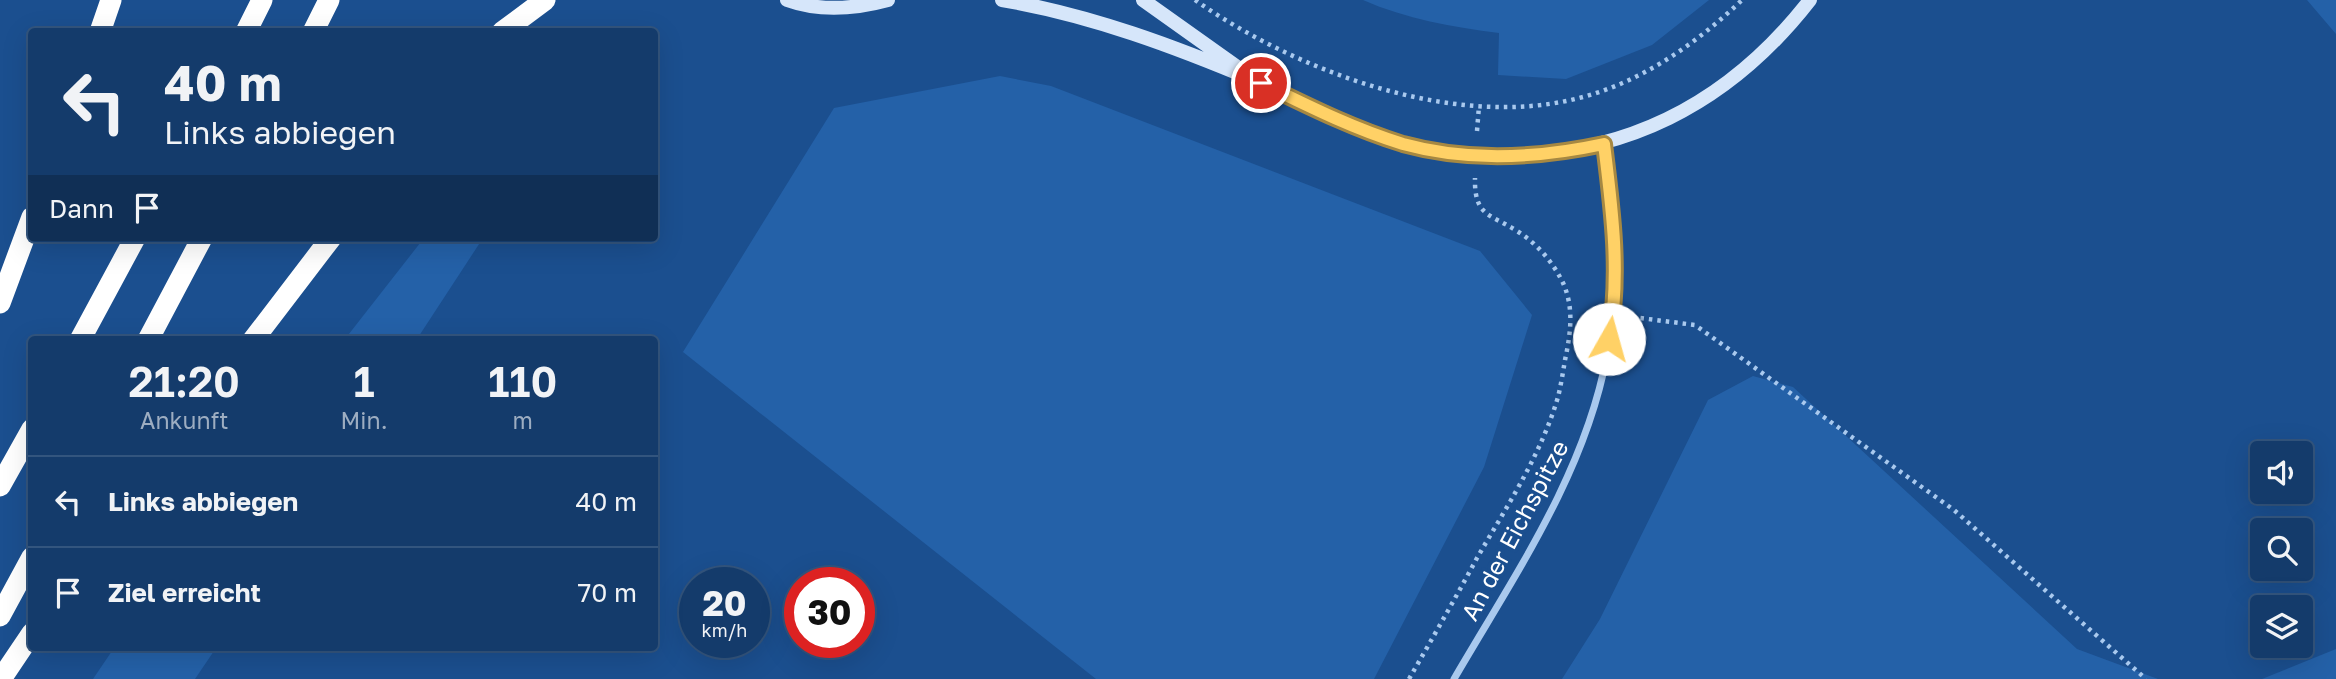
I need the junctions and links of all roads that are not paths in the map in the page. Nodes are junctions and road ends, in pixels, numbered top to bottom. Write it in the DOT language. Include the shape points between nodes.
graph roads {
  1 [pos="111,0"];
  2 [pos="262,0"];
  3 [pos="330,0"];
  4 [pos="545,0"];
  5 [pos="787,0"];
  6 [pos="888,0"];
  7 [pos="1002,0"];
  8 [pos="1143,0"];
  9 [pos="1810,0"];
  10 [pos="101,28"];
  11 [pos="248,28"];
  12 [pos="315,28"];
  13 [pos="507,28"];
  14 [pos="1261,83"];
  15 [pos="1604,144"];
  16 [pos="28,228"];
  17 [pos="133,242"];
  18 [pos="200,242"];
  19 [pos="328,242"];
  20 [pos="0,303"];
  21 [pos="82,336"];
  22 [pos="150,336"];
  23 [pos="256,336"];
  24 [pos="28,436"];
  25 [pos="0,486"];
  26 [pos="28,564"];
  27 [pos="0,615"];
  28 [pos="28,639"];
  29 [pos="1,679"];
  30 [pos="1454,679"];
  1 -- 10 [label="highway"];
  2 -- 11 [label="highway"];
  3 -- 12 [label="highway"];
  4 -- 13 [label="highway"];
  5 -- 6 [label="main road" via="825,8"];
  7 -- 14 [label="main road" via="1107,25"];
  8 -- 14 [label="main road"];
  9 -- 15 [label="main road" via="1751,63 1702,100 1654,126"];
  14 -- 15 [label="main road" via="1328,116 1406,145 1523,156"];
  15 -- 30 [label="street, An der Eichspitze" via="1613,231 1614,315 1601,387 1562,491"];
  16 -- 20 [label="highway"];
  17 -- 21 [label="highway"];
  18 -- 22 [label="highway"];
  19 -- 23 [label="highway"];
  24 -- 25 [label="highway"];
  26 -- 27 [label="highway"];
  28 -- 29 [label="highway"];
}
